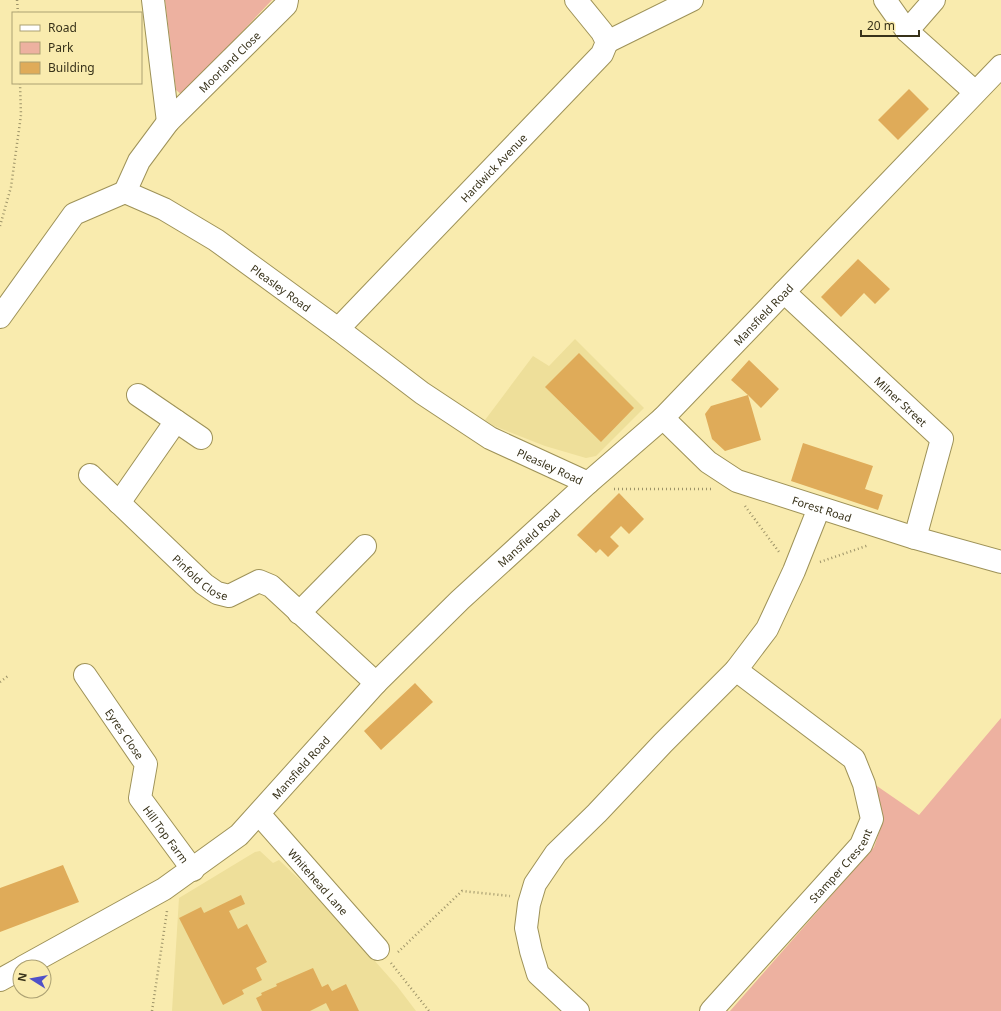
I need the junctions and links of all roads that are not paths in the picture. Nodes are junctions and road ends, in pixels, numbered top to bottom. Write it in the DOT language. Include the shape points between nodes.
graph roads {
  1 [pos="153,0"];
  2 [pos="287,0"];
  3 [pos="576,0"];
  4 [pos="692,0"];
  5 [pos="885,0"];
  6 [pos="934,0"];
  7 [pos="907,31"];
  8 [pos="607,42"];
  9 [pos="1001,66"];
  10 [pos="975,92"];
  11 [pos="168,122"];
  12 [pos="125,192"];
  13 [pos="784,292"];
  14 [pos="0,317"];
  15 [pos="338,328"];
  16 [pos="138,395"];
  17 [pos="663,418"];
  18 [pos="176,421"];
  19 [pos="201,438"];
  20 [pos="90,474"];
  21 [pos="588,483"];
  22 [pos="119,503"];
  23 [pos="819,508"];
  24 [pos="915,538"];
  25 [pos="365,546"];
  26 [pos="1001,562"];
  27 [pos="299,613"];
  28 [pos="736,670"];
  29 [pos="85,676"];
  30 [pos="376,683"];
  31 [pos="140,798"];
  32 [pos="259,814"];
  33 [pos="192,870"];
  34 [pos="384,955"];
  35 [pos="37,959"];
  36 [pos="12,973"];
  37 [pos="0,980"];
  38 [pos="578,1011"];
  39 [pos="711,1011"];
  1 -- 11 [label="street"];
  2 -- 11 [label="street, Moorland Close" via="286,5"];
  3 -- 8 [label="street"];
  4 -- 8 [label="street"];
  5 -- 7 [label="street"];
  6 -- 7 [label="street"];
  7 -- 10 [label="street"];
  8 -- 15 [label="street, Hardwick Avenue" via="602,54"];
  9 -- 10 [label="street, Mansfield Road"];
  10 -- 13 [label="street, Mansfield Road"];
  11 -- 12 [label="street, Moorland Close" via="139,161"];
  12 -- 14 [label="street" via="74,214"];
  12 -- 15 [label="street, Pleasley Road" via="164,209 216,240"];
  13 -- 17 [label="street, Mansfield Road"];
  13 -- 24 [label="street, Milner Street" via="942,439"];
  15 -- 21 [label="street, Pleasley Road" via="422,393 490,438"];
  16 -- 18 [label="street"];
  17 -- 21 [label="street, Mansfield Road"];
  17 -- 23 [label="street, Forest Road" via="708,462 737,481"];
  18 -- 19 [label="street"];
  18 -- 22 [label="street"];
  20 -- 22 [label="street, Pinfold Close"];
  21 -- 30 [label="street, Mansfield Road" via="460,600"];
  22 -- 27 [label="street, Pinfold Close" via="217,594 229,596 259,582 271,586"];
  23 -- 24 [label="street, Forest Road"];
  23 -- 28 [label="street" via="767,629"];
  24 -- 26 [label="street, Forest Road"];
  25 -- 27 [label="street"];
  27 -- 30 [label="street, Pinfold Close"];
  28 -- 38 [label="street" via="556,853 535,884 528,904 526,928 538,974"];
  28 -- 39 [label="street, Stamper Crescent" via="854,759 864,784 872,818 861,845"];
  29 -- 31 [label="street, Eyres Close" via="146,764"];
  30 -- 32 [label="street, Mansfield Road"];
  31 -- 33 [label="street, Hill Top Farm"];
  32 -- 33 [label="street, Mansfield Road" via="239,835"];
  32 -- 34 [label="street, Whitehead Lane"];
  33 -- 35 [label="street, Mansfield Road" via="164,889"];
  36 -- 37 [label="street"];
}
